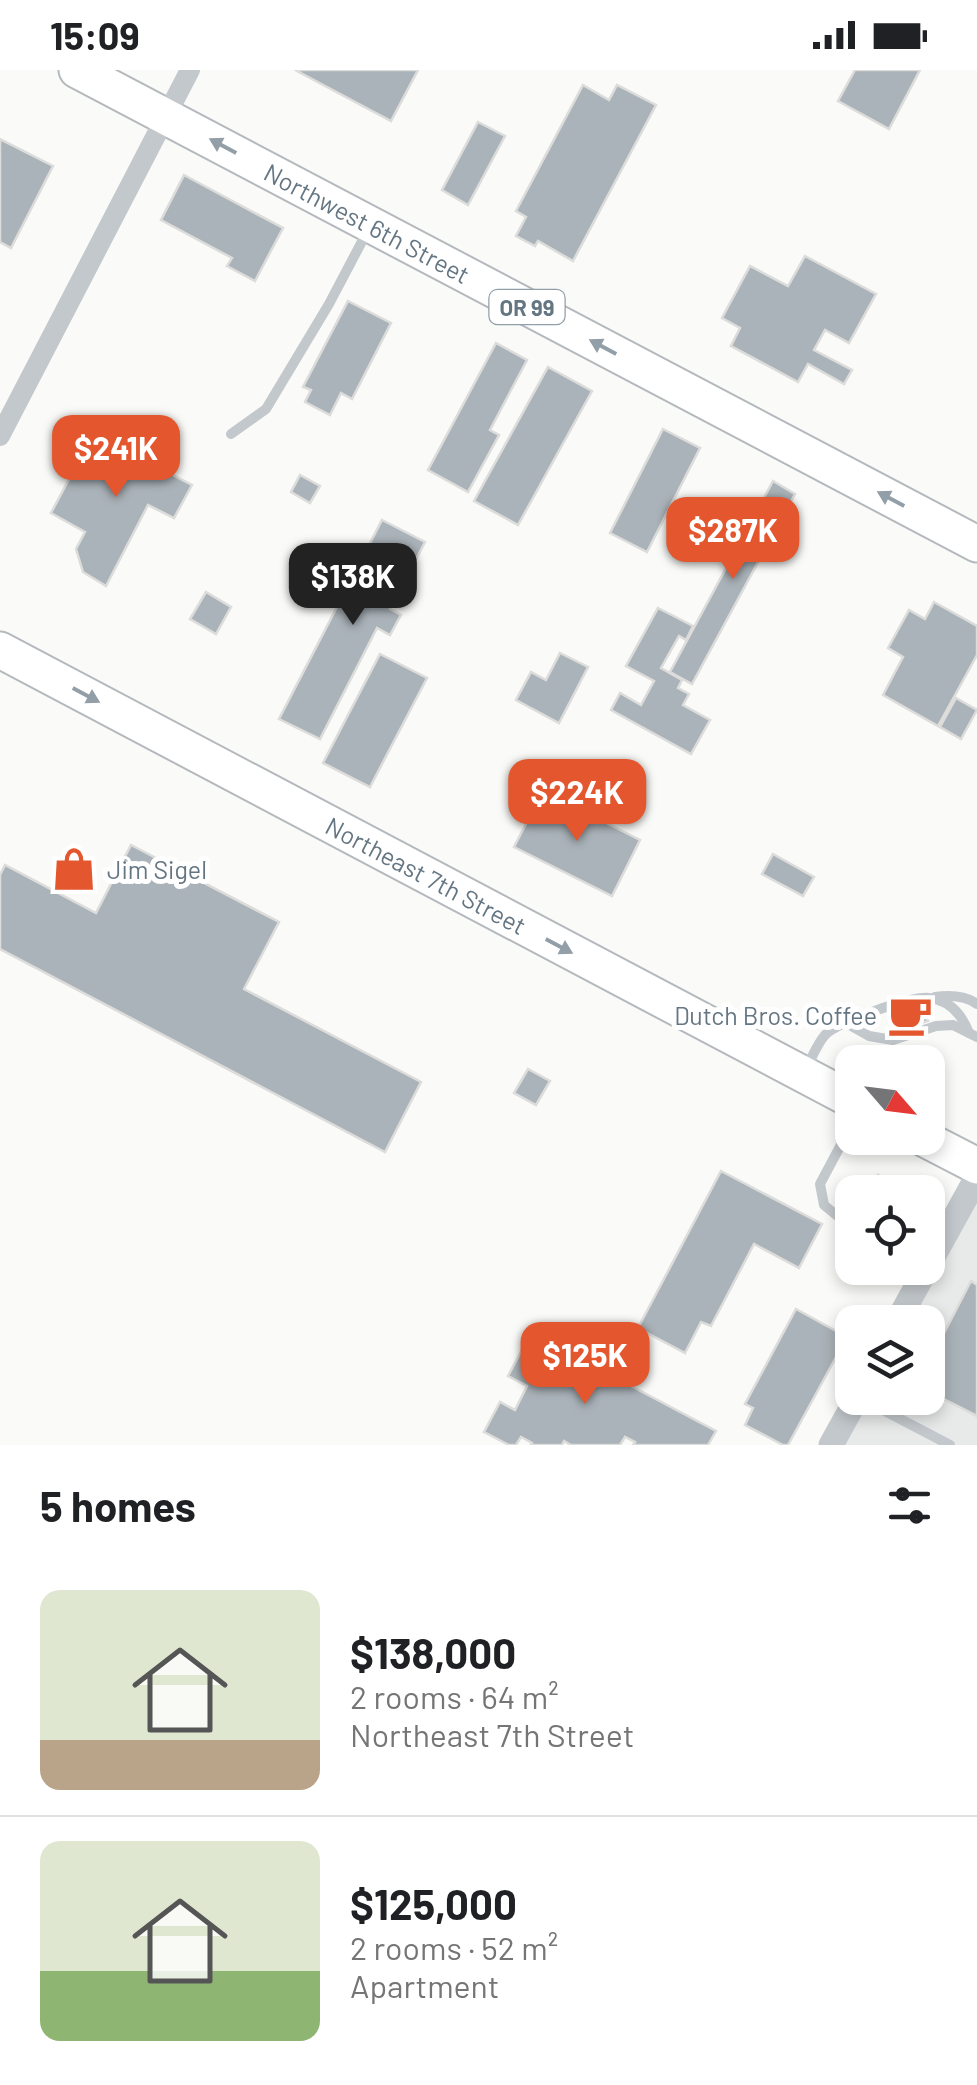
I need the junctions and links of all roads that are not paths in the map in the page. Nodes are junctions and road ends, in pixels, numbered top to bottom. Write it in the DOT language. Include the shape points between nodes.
graph roads {
  1 [pos="77,70"];
  2 [pos="190,70"];
  3 [pos="166,116"];
  4 [pos="371,224"];
  5 [pos="231,434"];
  6 [pos="0,436"];
  7 [pos="977,544"];
  8 [pos="0,650"];
  9 [pos="929,998"];
  10 [pos="977,1004"];
  11 [pos="844,1022"];
  12 [pos="973,1035"];
  13 [pos="803,1074"];
  14 [pos="835,1091"];
  15 [pos="945,1149"];
  16 [pos="835,1155"];
  17 [pos="977,1166"];
  18 [pos="977,1177"];
  19 [pos="835,1214"];
  20 [pos="945,1236"];
  21 [pos="848,1415"];
  22 [pos="891,1415"];
  23 [pos="831,1445"];
  24 [pos="950,1445"];
  1 -- 3 [label="highway, Northwest 6th Street / OR 99"];
  2 -- 3 [label="street"];
  4 -- 3 [label="highway, Northwest 6th Street / OR 99, one-way"];
  3 -- 6 [label="street"];
  4 -- 5 [label="lane" via="266,409"];
  7 -- 4 [label="highway, Northwest 6th Street / OR 99, one-way"];
  8 -- 13 [label="highway, Northeast 7th Street, one-way"];
  9 -- 10 [label="lane" via="952,995"];
  9 -- 11 [label="lane"];
  9 -- 12 [label="lane" via="953,1006"];
  11 -- 12 [label="lane" via="892,1040 936,1026"];
  11 -- 13 [label="lane" via="825,1034"];
  13 -- 14 [label="highway, Northeast 7th Street"];
  15 -- 17 [label="highway"];
  16 -- 19 [label="lane" via="820,1184 824,1205"];
  18 -- 20 [label="street"];
  21 -- 23 [label="street"];
  22 -- 24 [label="lane"];
}
